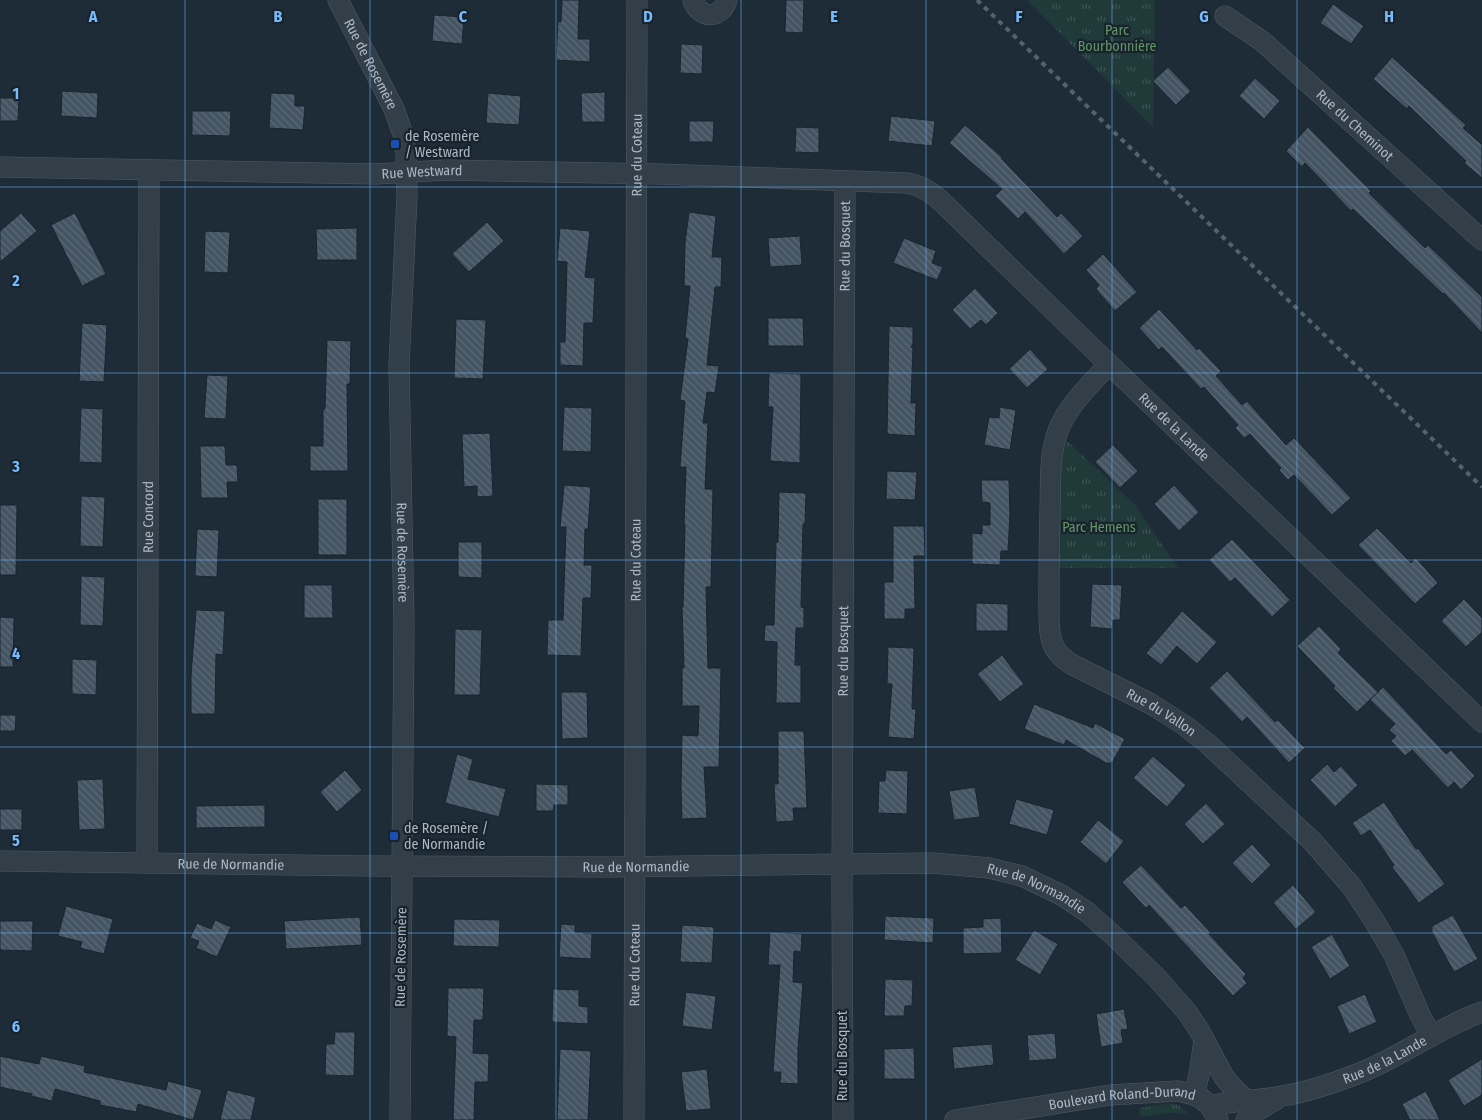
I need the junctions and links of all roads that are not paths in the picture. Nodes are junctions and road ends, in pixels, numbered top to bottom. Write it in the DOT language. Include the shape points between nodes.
graph roads {
  1 [pos="338,0"];
  2 [pos="637,0"];
  3 [pos="693,0"];
  4 [pos="727,0"];
  5 [pos="1225,16"];
  6 [pos="0,167"];
  7 [pos="149,170"];
  8 [pos="406,172"];
  9 [pos="637,174"];
  10 [pos="845,182"];
  11 [pos="1482,240"];
  12 [pos="1109,364"];
  13 [pos="1482,722"];
  14 [pos="0,861"];
  15 [pos="147,863"];
  16 [pos="843,864"];
  17 [pos="403,865"];
  18 [pos="634,866"];
  19 [pos="1482,1012"];
  20 [pos="1431,1036"];
  21 [pos="1204,1041"];
  22 [pos="1283,1096"];
  23 [pos="1246,1100"];
  24 [pos="1207,1107"];
  25 [pos="400,1120"];
  26 [pos="634,1120"];
  27 [pos="844,1120"];
  28 [pos="955,1120"];
  29 [pos="1246,1120"];
  1 -- 8 [label="street, Rue de Rosemère" via="398,119 404,137"];
  2 -- 9 [label="street, Rue du Coteau"];
  3 -- 4 [label="street" via="699,11 711,15 722,10"];
  5 -- 11 [label="street, Rue du Cheminot" via="1262,41"];
  6 -- 7 [label="street, Rue Westward"];
  7 -- 8 [label="street, Rue Westward"];
  7 -- 15 [label="street, Rue Concord"];
  8 -- 9 [label="street, Rue Westward"];
  8 -- 17 [label="street, Rue de Rosemère" via="399,365 404,604"];
  9 -- 10 [label="street, Rue Westward"];
  9 -- 18 [label="street, Rue du Coteau"];
  10 -- 12 [label="street, Rue de la Lande" via="906,183 928,191"];
  10 -- 16 [label="street, Rue du Bosquet"];
  12 -- 13 [label="street, Rue de la Lande"];
  12 -- 20 [label="street, Rue du Vallon" via="1065,416 1054,444 1048,611 1051,642 1056,652 1071,664 1152,704 1184,724 1312,841 1352,887 1376,922"];
  14 -- 15 [label="street, Rue de Normandie"];
  15 -- 17 [label="street, Rue de Normandie"];
  16 -- 18 [label="street, Rue de Normandie"];
  16 -- 21 [label="street, Rue de Normandie" via="976,866 1022,876 1048,888 1087,912 1135,955 1179,1002"];
  16 -- 27 [label="street, Rue du Bosquet"];
  17 -- 18 [label="street, Rue de Normandie"];
  17 -- 25 [label="street, Rue de Rosemère"];
  18 -- 26 [label="street, Rue du Coteau"];
  19 -- 20 [label="street, Rue de la Lande"];
  20 -- 22 [label="street, Rue de la Lande" via="1363,1072"];
  21 -- 23 [label="street, Rue de Normandie" via="1224,1077"];
  21 -- 24 [label="street" via="1200,1075"];
  22 -- 23 [label="street, Rue de la Lande"];
  22 -- 29 [label="street, Rue de la Lande"];
  23 -- 24 [label="street, Rue de la Lande"];
  24 -- 28 [label="street, Boulevard Roland-Durand" via="1178,1091 1110,1095"];
}
